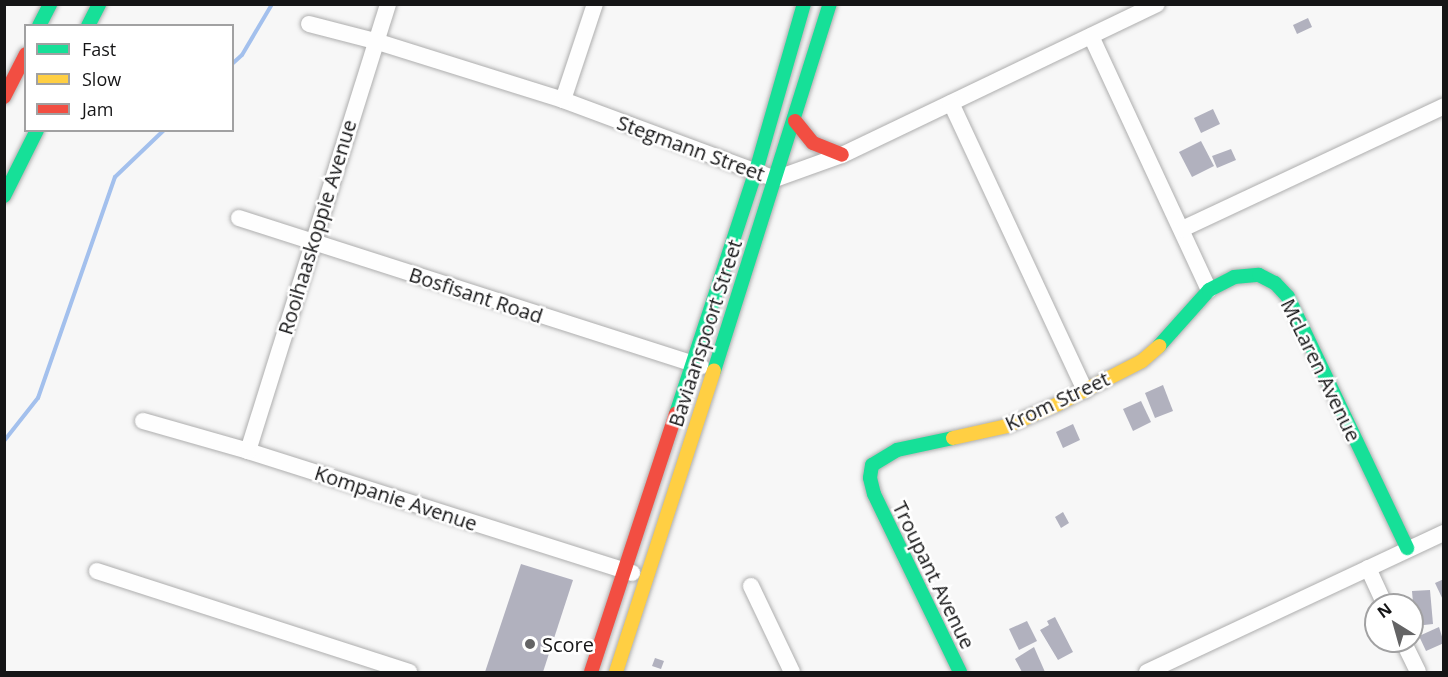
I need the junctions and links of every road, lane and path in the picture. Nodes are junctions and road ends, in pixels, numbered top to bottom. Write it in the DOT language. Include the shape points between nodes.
graph roads {
  1 [pos="50,4"];
  2 [pos="99,4"];
  3 [pos="388,4"];
  4 [pos="595,4"];
  5 [pos="804,4"];
  6 [pos="830,4"];
  7 [pos="1157,4"];
  8 [pos="40,24"];
  9 [pos="89,24"];
  10 [pos="309,24"];
  11 [pos="1091,36"];
  12 [pos="375,41"];
  13 [pos="24,58"];
  14 [pos="4,97"];
  15 [pos="563,100"];
  16 [pos="951,103"];
  17 [pos="1443,106"];
  18 [pos="795,121"];
  19 [pos="36,132"];
  20 [pos="842,154"];
  21 [pos="756,171"];
  22 [pos="775,179"];
  23 [pos="4,196"];
  24 [pos="239,218"];
  25 [pos="1182,229"];
  26 [pos="312,243"];
  27 [pos="1209,290"];
  28 [pos="691,363"];
  29 [pos="714,370"];
  30 [pos="1085,390"];
  31 [pos="143,421"];
  32 [pos="248,451"];
  33 [pos="874,494"];
  34 [pos="1443,533"];
  35 [pos="1407,548"];
  36 [pos="1368,568"];
  37 [pos="97,571"];
  38 [pos="623,571"];
  39 [pos="648,577"];
  40 [pos="751,586"];
  41 [pos="1380,593"];
  42 [pos="1409,653"];
  43 [pos="1152,671"];
  44 [pos="410,672"];
  45 [pos="591,672"];
  46 [pos="616,672"];
  47 [pos="792,672"];
  48 [pos="960,672"];
  49 [pos="1418,672"];
  1 -- 8 [label="main road"];
  2 -- 9 [label="main road"];
  3 -- 12 [label="street, Rooihaaskoppie Avenue"];
  4 -- 15 [label="street"];
  5 -- 21 [label="main road, Baviaanspoort Street"];
  6 -- 18 [label="main road, Baviaanspoort Street"];
  7 -- 11 [label="street, Stegmann Street"];
  10 -- 12 [label="street, Stegmann Street"];
  11 -- 16 [label="street, Stegmann Street"];
  11 -- 25 [label="street"];
  12 -- 15 [label="street, Stegmann Street"];
  12 -- 26 [label="street, Rooihaaskoppie Avenue"];
  13 -- 14 [label="main road"];
  15 -- 21 [label="street, Stegmann Street"];
  16 -- 20 [label="street, Stegmann Street"];
  16 -- 30 [label="street"];
  17 -- 25 [label="street"];
  18 -- 20 [label="main road" via="820,148"];
  18 -- 22 [label="main road, Baviaanspoort Street"];
  19 -- 23 [label="main road"];
  20 -- 22 [label="street, Stegmann Street"];
  21 -- 22 [label="street, Stegmann Street"];
  21 -- 28 [label="main road, Baviaanspoort Street"];
  22 -- 29 [label="main road, Baviaanspoort Street"];
  24 -- 26 [label="street, Bosfisant Road"];
  25 -- 27 [label="street"];
  26 -- 28 [label="street, Bosfisant Road"];
  26 -- 32 [label="street, Rooihaaskoppie Avenue"];
  27 -- 30 [label="main road, Krom Street" via="1149,355"];
  27 -- 35 [label="main road, McLaren Avenue" via="1234,277 1259,275 1275,283 1288,297"];
  28 -- 29 [label="street, Bosfisant Road"];
  28 -- 38 [label="main road, Baviaanspoort Street"];
  29 -- 39 [label="main road, Baviaanspoort Street"];
  30 -- 33 [label="main road, Krom Street" via="1007,426 897,450 872,465"];
  31 -- 32 [label="street, Kompanie Avenue"];
  32 -- 38 [label="street, Kompanie Avenue"];
  33 -- 48 [label="main road, Troupant Avenue"];
  34 -- 35 [label="street"];
  35 -- 36 [label="street"];
  36 -- 41 [label="street"];
  36 -- 43 [label="street"];
  37 -- 44 [label="street"];
  38 -- 39 [label="street, Kompanie Avenue"];
  38 -- 45 [label="main road, Baviaanspoort Street"];
  39 -- 46 [label="main road, Baviaanspoort Street"];
  40 -- 47 [label="street"];
  42 -- 49 [label="street"];
}
